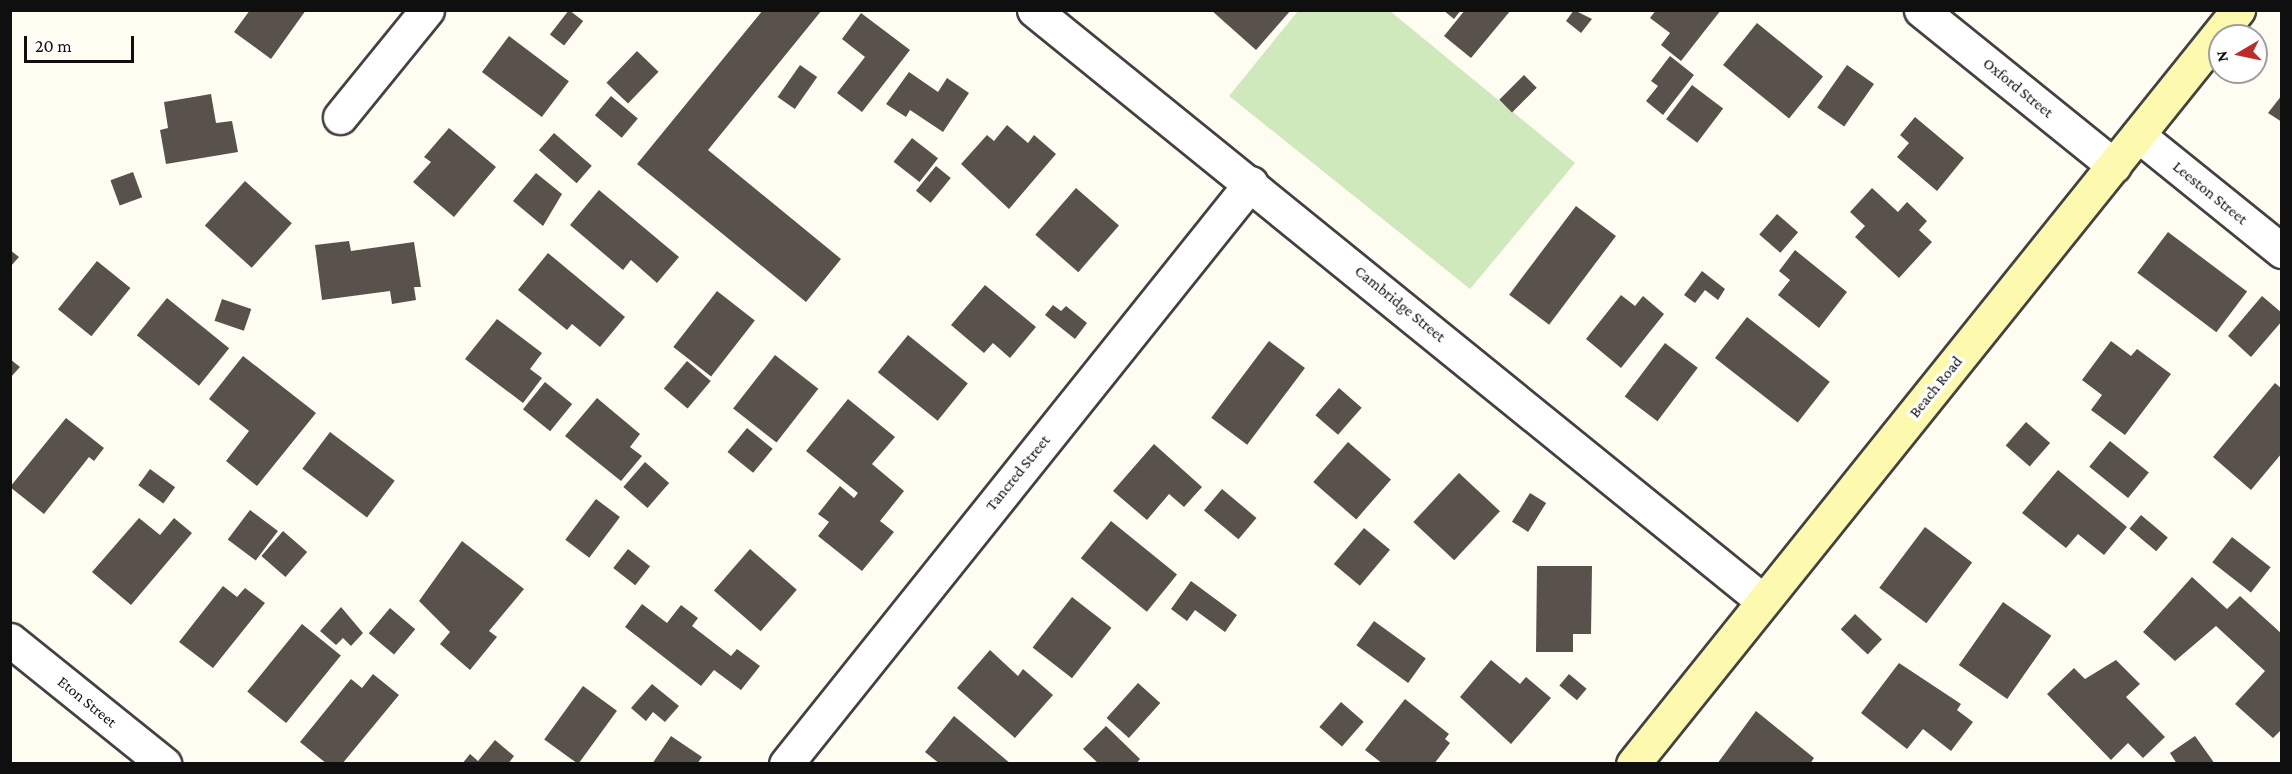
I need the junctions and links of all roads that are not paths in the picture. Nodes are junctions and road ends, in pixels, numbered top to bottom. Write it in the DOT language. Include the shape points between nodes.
graph roads {
  1 [pos="427,10"];
  2 [pos="1034,10"];
  3 [pos="1922,10"];
  4 [pos="2238,10"];
  5 [pos="340,117"];
  6 [pos="2138,135"];
  7 [pos="2114,166"];
  8 [pos="1251,183"];
  9 [pos="2282,251"];
  10 [pos="1763,601"];
  11 [pos="10,640"];
  12 [pos="164,764"];
  13 [pos="786,764"];
  14 [pos="1633,764"];
  1 -- 5 [label="street"];
  2 -- 8 [label="street, Cambridge Street"];
  3 -- 7 [label="street, Oxford Street"];
  4 -- 6 [label="street, Beach Road"];
  6 -- 7 [label="street, Beach Road"];
  6 -- 9 [label="street, Leeston Street"];
  7 -- 10 [label="street, Beach Road"];
  8 -- 10 [label="street, Cambridge Street"];
  8 -- 13 [label="street, Tancred Street"];
  10 -- 14 [label="street, Beach Road"];
  11 -- 12 [label="street, Eton Street"];
}
